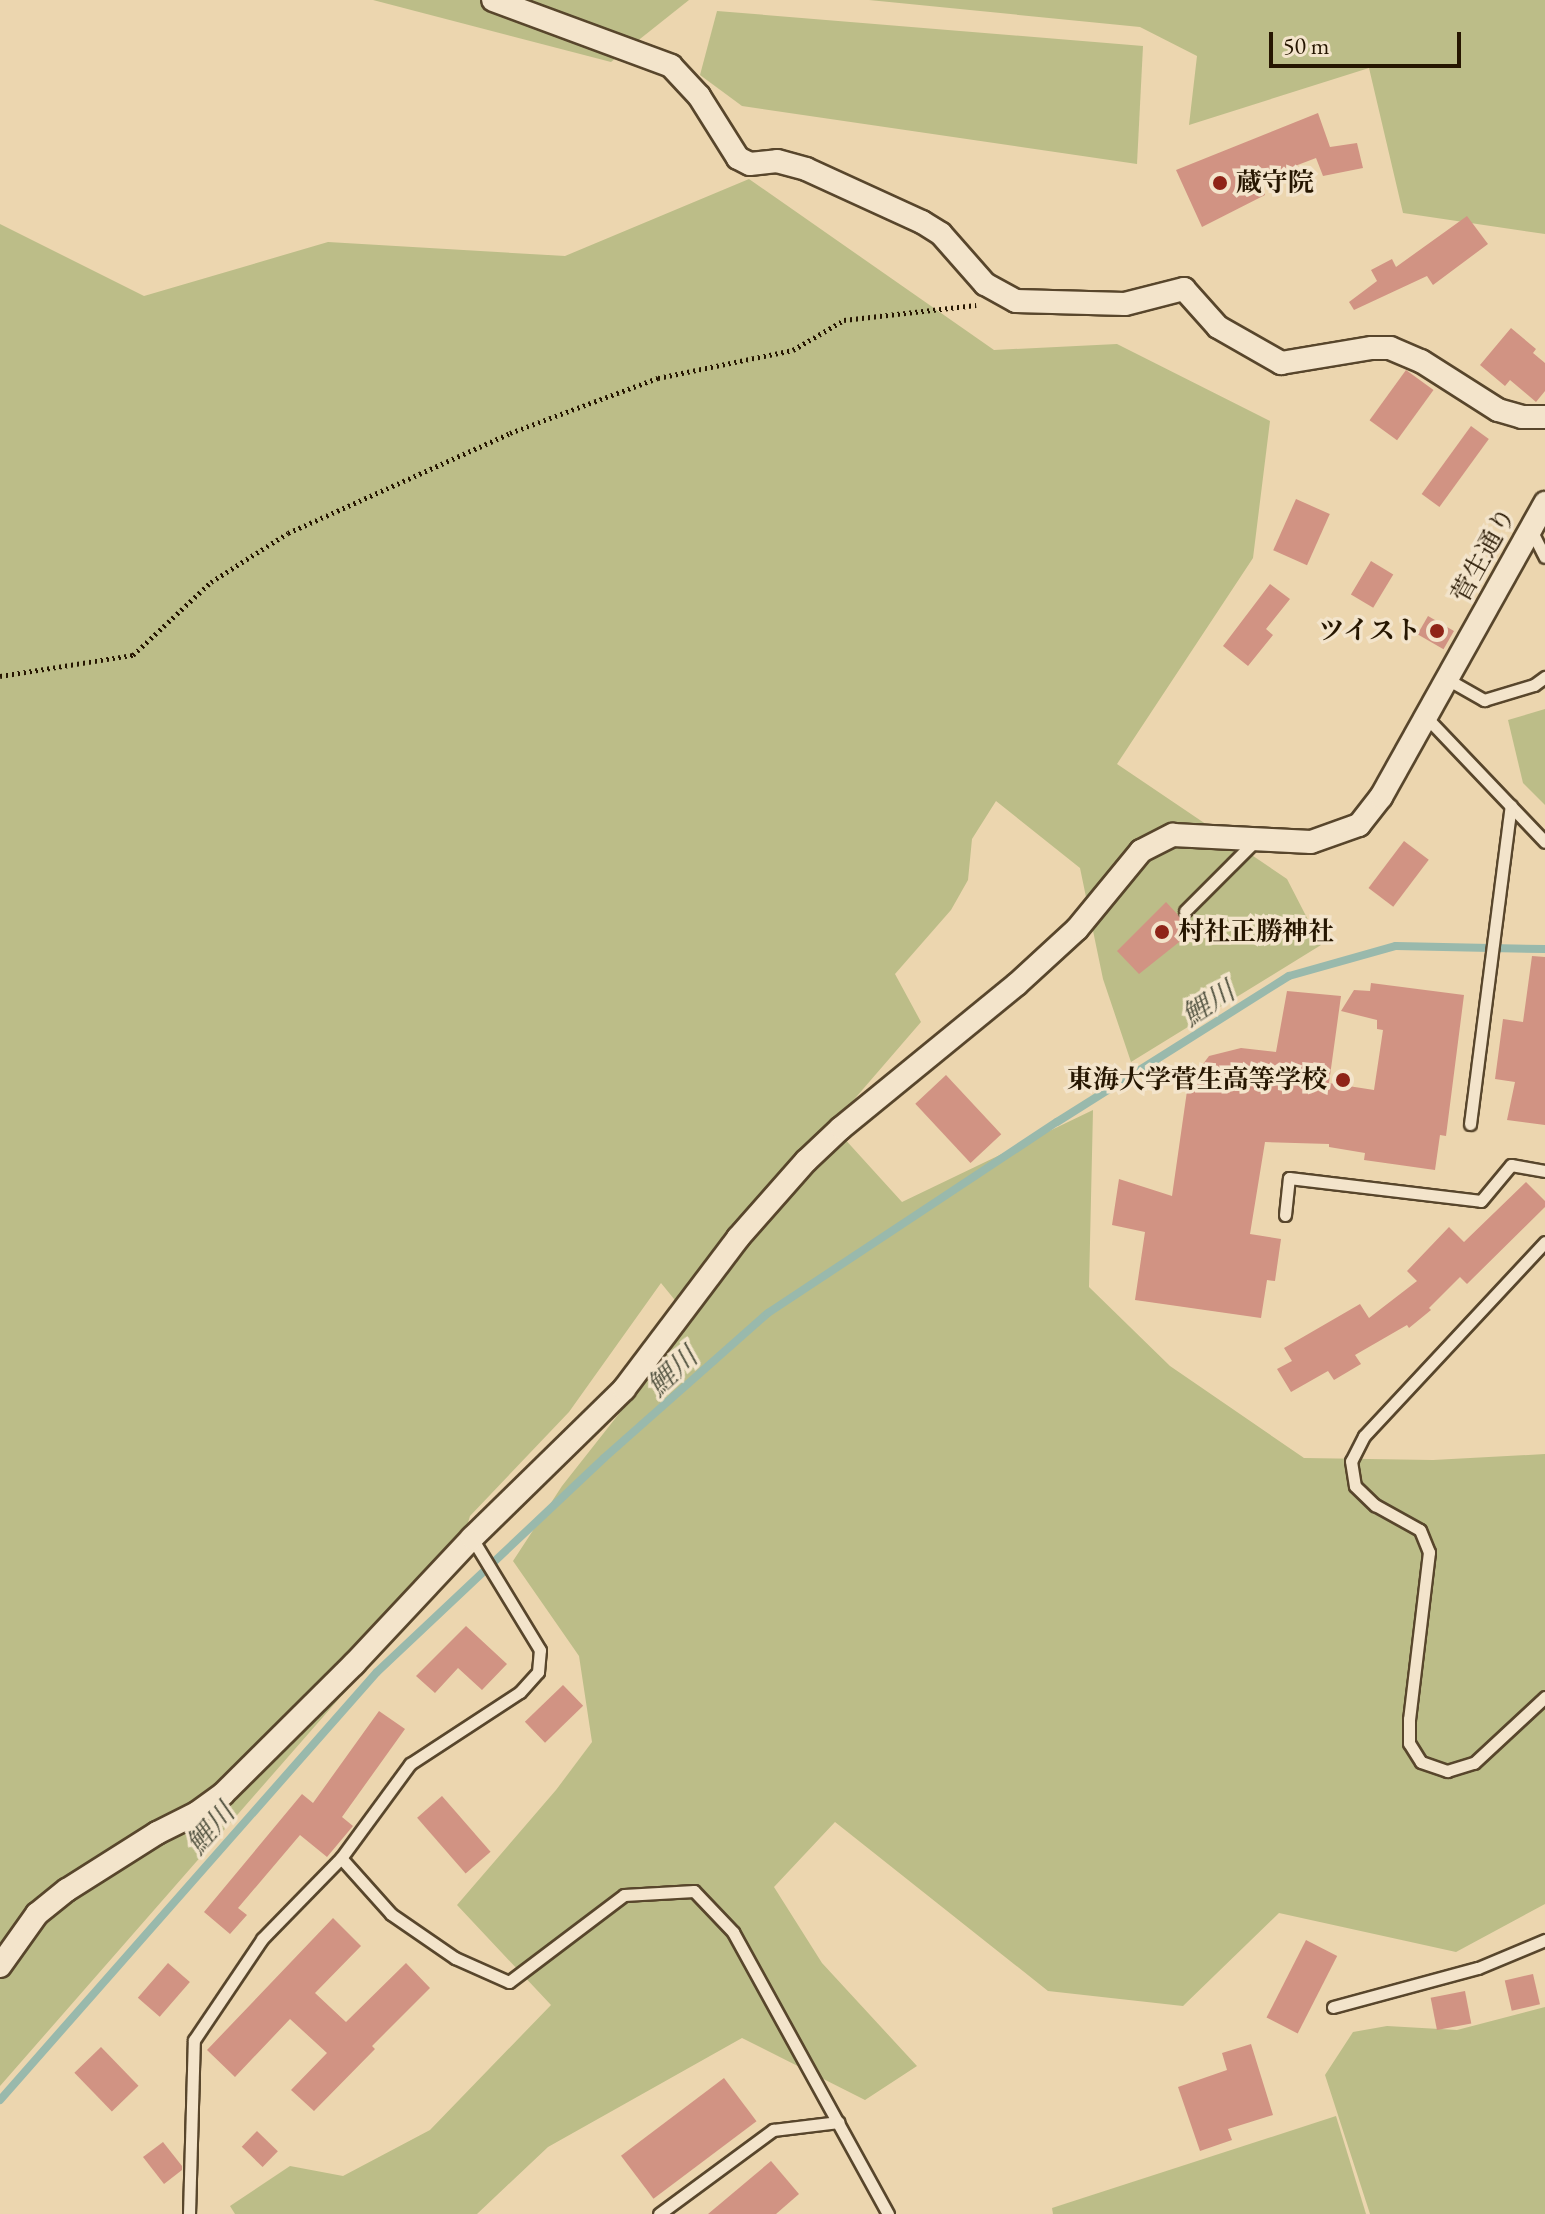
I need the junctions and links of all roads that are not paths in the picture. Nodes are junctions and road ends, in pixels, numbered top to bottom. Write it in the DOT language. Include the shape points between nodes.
graph roads {
  1 [pos="493,0"];
  2 [pos="1545,417"];
  3 [pos="1545,503"];
  4 [pos="1531,530"];
  5 [pos="1545,557"];
  6 [pos="1545,677"];
  7 [pos="1447,679"];
  8 [pos="1427,718"];
  9 [pos="1511,806"];
  10 [pos="1257,839"];
  11 [pos="1545,842"];
  12 [pos="1185,911"];
  13 [pos="1470,1124"];
  14 [pos="1545,1171"];
  15 [pos="1285,1215"];
  16 [pos="1545,1242"];
  17 [pos="475,1544"];
  18 [pos="1545,1697"];
  19 [pos="341,1858"];
  20 [pos="1545,1940"];
  21 [pos="0,1966"];
  22 [pos="1333,2007"];
  23 [pos="839,2122"];
  24 [pos="189,2214"];
  25 [pos="659,2214"];
  26 [pos="888,2214"];
  1 -- 2 [label="street" via="671,66 699,96 738,158 750,164 777,161 806,169 922,222 941,234 985,284 1016,301 1125,304 1184,289 1218,327 1281,363 1390,348 1421,361 1498,410"];
  3 -- 4 [label="street, 菅生通り"];
  4 -- 5 [label="lane"];
  4 -- 7 [label="street, 菅生通り"];
  6 -- 7 [label="lane" via="1484,700"];
  7 -- 8 [label="street, 菅生通り"];
  8 -- 9 [label="lane"];
  8 -- 10 [label="street, 菅生通り" via="1359,825 1311,842"];
  9 -- 11 [label="lane"];
  9 -- 13 [label="lane"];
  10 -- 12 [label="lane"];
  10 -- 17 [label="street, 菅生通り" via="1173,835 1141,851 1077,929 806,1161 738,1238 642,1369"];
  14 -- 15 [label="lane" via="1511,1165 1481,1201 1289,1178"];
  16 -- 18 [label="lane" via="1364,1436 1351,1461 1355,1486 1375,1505 1420,1530 1429,1552 1409,1719 1409,1743 1421,1762 1447,1771 1474,1763"];
  17 -- 19 [label="lane" via="540,1650 538,1672 520,1692 410,1764"];
  17 -- 21 [label="street, 菅生通り" via="223,1794 67,1890 37,1914"];
  19 -- 23 [label="lane" via="391,1914 455,1958 509,1982 624,1895 694,1891 733,1932"];
  19 -- 24 [label="lane" via="262,1939 194,2040"];
  20 -- 22 [label="lane" via="1478,1968"];
  23 -- 25 [label="lane" via="773,2130"];
  23 -- 26 [label="lane"];
}
